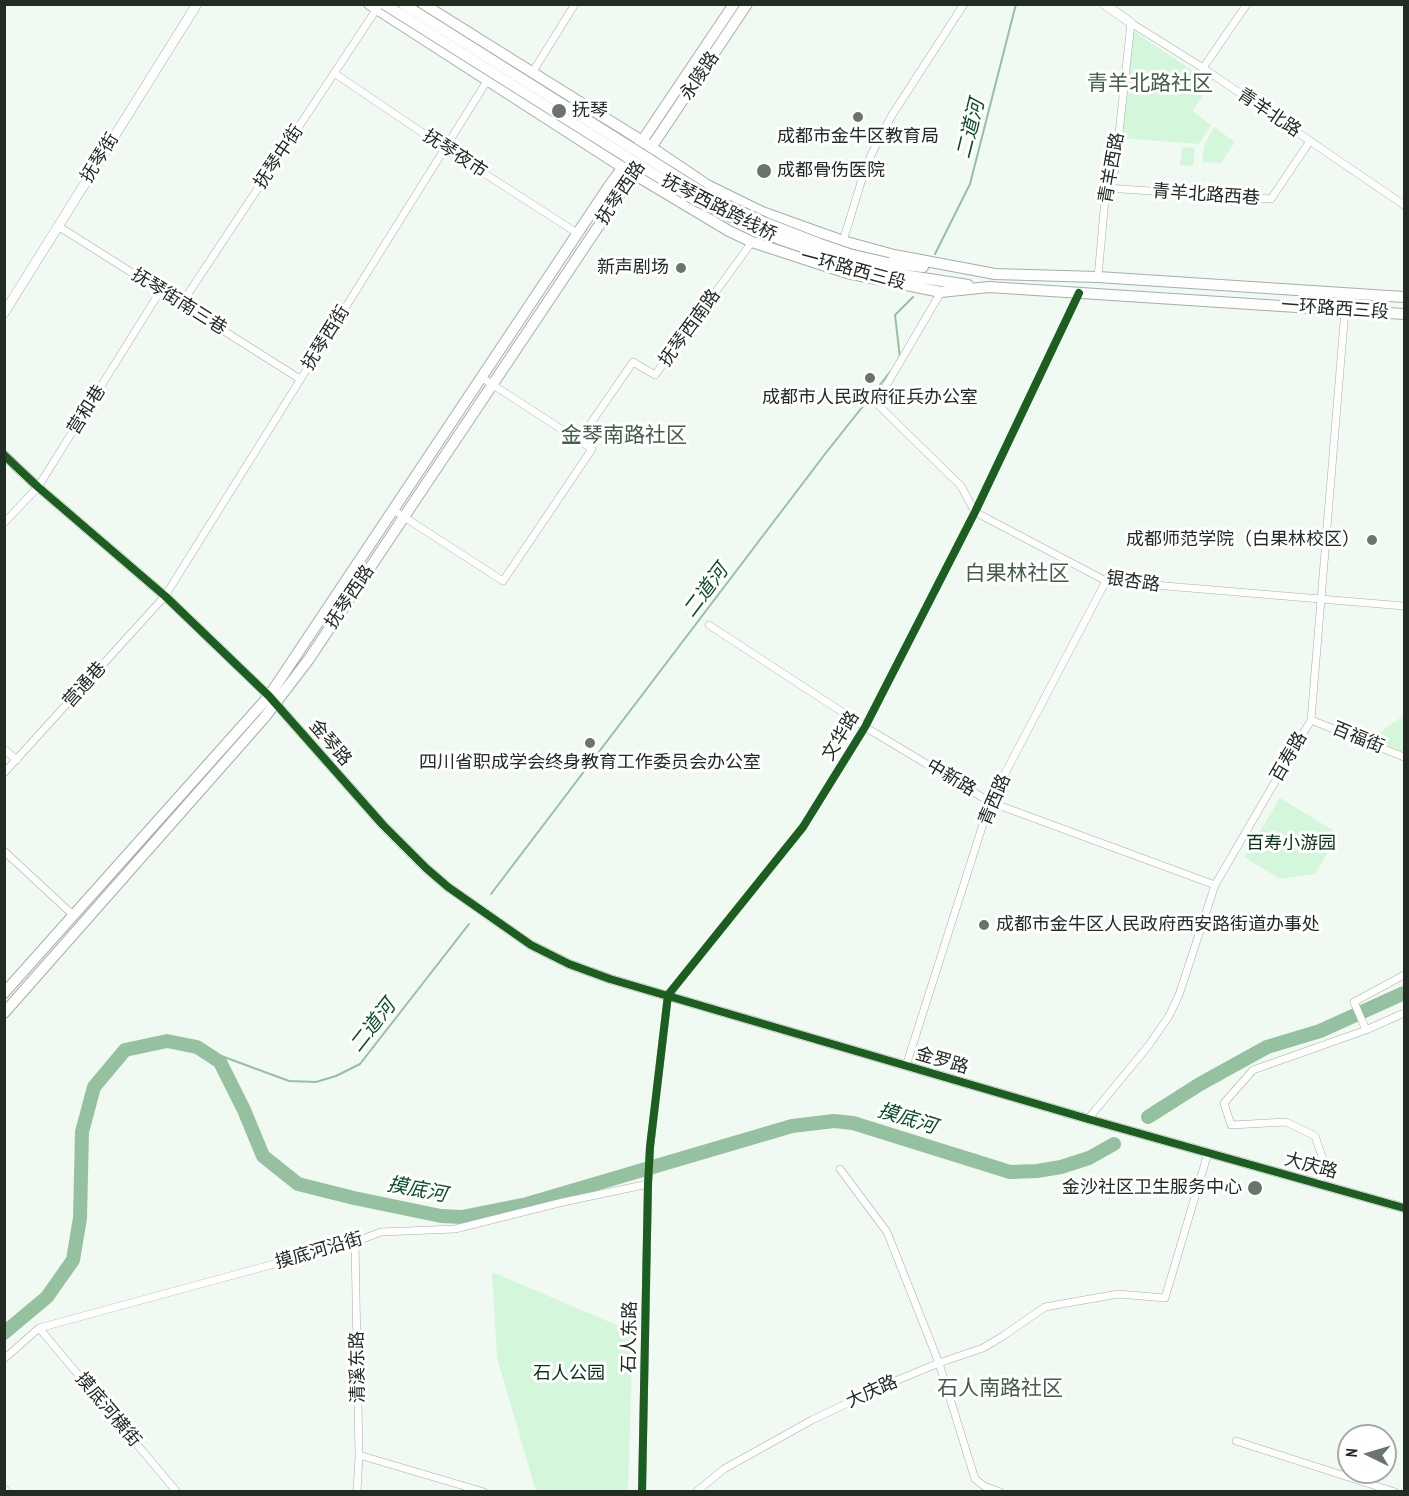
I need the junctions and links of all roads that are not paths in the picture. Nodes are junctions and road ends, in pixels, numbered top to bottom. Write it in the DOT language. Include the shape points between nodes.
graph roads {
  1 [pos="197,4"];
  2 [pos="403,4"];
  3 [pos="423,4"];
  4 [pos="575,4"];
  5 [pos="734,4"];
  6 [pos="747,4"];
  7 [pos="964,4"];
  8 [pos="1104,4"];
  9 [pos="1247,4"];
  10 [pos="376,6"];
  11 [pos="1131,22"];
  12 [pos="1203,68"];
  13 [pos="334,73"];
  14 [pos="532,73"];
  15 [pos="487,81"];
  16 [pos="642,141"];
  17 [pos="1310,141"];
  18 [pos="652,147"];
  19 [pos="445,148"];
  20 [pos="622,167"];
  21 [pos="633,174"];
  22 [pos="1106,188"];
  23 [pos="1404,205"];
  24 [pos="58,226"];
  25 [pos="577,233"];
  26 [pos="843,241"];
  27 [pos="753,242"];
  28 [pos="886,267"];
  29 [pos="995,274"];
  30 [pos="1098,277"];
  31 [pos="989,287"];
  32 [pos="161,290"];
  33 [pos="941,292"];
  34 [pos="1079,293"];
  35 [pos="1404,297"];
  36 [pos="182,303"];
  37 [pos="1346,310"];
  38 [pos="4,313"];
  39 [pos="1404,314"];
  40 [pos="300,379"];
  41 [pos="489,383"];
  42 [pos="580,439"];
  43 [pos="4,455"];
  44 [pos="38,487"];
  45 [pos="975,512"];
  46 [pos="401,515"];
  47 [pos="4,523"];
  48 [pos="1106,581"];
  49 [pos="165,596"];
  50 [pos="1321,600"];
  51 [pos="1404,606"];
  52 [pos="709,625"];
  53 [pos="272,699"];
  54 [pos="1311,720"];
  55 [pos="865,727"];
  56 [pos="4,749"];
  57 [pos="1404,757"];
  58 [pos="17,760"];
  59 [pos="4,773"];
  60 [pos="990,802"];
  61 [pos="4,851"];
  62 [pos="1215,885"];
  63 [pos="73,915"];
  64 [pos="1404,975"];
  65 [pos="4,993"];
  66 [pos="668,995"];
  67 [pos="4,1013"];
  68 [pos="1404,1013"];
  69 [pos="1366,1030"];
  70 [pos="906,1066"];
  71 [pos="1088,1119"];
  72 [pos="1208,1153"];
  73 [pos="840,1169"];
  74 [pos="1319,1183"];
  75 [pos="648,1184"];
  76 [pos="1404,1208"];
  77 [pos="356,1242"];
  78 [pos="39,1329"];
  79 [pos="4,1359"];
  80 [pos="939,1363"];
  81 [pos="1236,1441"];
  82 [pos="359,1455"];
  83 [pos="177,1491"];
  84 [pos="357,1491"];
  85 [pos="484,1491"];
  86 [pos="642,1491"];
  87 [pos="696,1491"];
  88 [pos="1000,1491"];
  89 [pos="1395,1491"];
  1 -- 24 [label="street, 抚琴街"];
  2 -- 28 [label="main road, 抚琴西路跨线桥, bridge" via="711,198 766,223"];
  3 -- 14 [label="main road, 一环路西三段"];
  4 -- 14 [label="street"];
  5 -- 16 [label="main road, 永陵路"];
  6 -- 18 [label="main road, 永陵路"];
  7 -- 26 [label="street" via="876,145"];
  8 -- 11 [label="street"];
  9 -- 12 [label="street"];
  10 -- 13 [label="street, 抚琴中街"];
  10 -- 15 [label="main road, 一环路西三段"];
  10 -- 28 [label="main road, 抚琴西路跨线桥, bridge" via="695,200 779,239 856,265"];
  11 -- 12 [label="street, 青羊北路"];
  11 -- 22 [label="street, 青羊西路" via="1115,170"];
  12 -- 17 [label="street, 青羊北路"];
  13 -- 19 [label="street, 抚琴夜市"];
  13 -- 36 [label="street, 抚琴中街"];
  14 -- 16 [label="main road, 一环路西三段"];
  15 -- 19 [label="street, 抚琴西街"];
  15 -- 20 [label="main road, 一环路西三段"];
  16 -- 18 [label="main road, 一环路西三段"];
  16 -- 20 [label="main road, 抚琴西路"];
  17 -- 22 [label="street, 青羊北路西巷" via="1271,199"];
  17 -- 23 [label="street, 青羊北路"];
  18 -- 21 [label="main road, 抚琴西路"];
  18 -- 26 [label="main road, 一环路西三段" via="707,185 762,212"];
  19 -- 25 [label="street, 抚琴夜市"];
  19 -- 40 [label="street, 抚琴西街"];
  20 -- 21 [label="main road, 一环路西三段"];
  20 -- 25 [label="main road, 抚琴西路"];
  21 -- 27 [label="main road, 一环路西三段"];
  21 -- 41 [label="main road, 抚琴西路"];
  22 -- 30 [label="street, 青羊西路"];
  24 -- 32 [label="street, 抚琴街南三巷"];
  24 -- 38 [label="street, 抚琴街"];
  25 -- 53 [label="main road, 抚琴西路"];
  26 -- 29 [label="main road, 一环路西三段"];
  27 -- 33 [label="main road, 一环路西三段" via="847,273"];
  27 -- 42 [label="street, 抚琴西南路" via="655,375 633,362"];
  28 -- 29 [label="main road"];
  28 -- 31 [label="main road" via="943,282"];
  29 -- 30 [label="main road, 一环路西三段"];
  30 -- 35 [label="main road, 一环路西三段"];
  31 -- 33 [label="main road, 一环路西三段"];
  31 -- 34 [label="main road, 一环路西三段"];
  32 -- 36 [label="street, 抚琴街南三巷"];
  32 -- 44 [label="street, 营和巷"];
  33 -- 45 [label="street" via="876,403 960,486"];
  34 -- 37 [label="main road, 一环路西三段"];
  34 -- 45 [label="street, 文华路"];
  36 -- 40 [label="street, 抚琴街南三巷"];
  37 -- 39 [label="main road, 一环路西三段"];
  37 -- 50 [label="street, 百寿路"];
  40 -- 49 [label="street, 抚琴西街"];
  41 -- 42 [label="street"];
  41 -- 46 [label="main road, 抚琴西路"];
  42 -- 46 [label="street" via="592,449 503,581"];
  43 -- 44 [label="street, 金琴路"];
  44 -- 47 [label="street, 营和巷"];
  44 -- 49 [label="street, 金琴路"];
  45 -- 48 [label="street, 银杏路"];
  45 -- 55 [label="street, 文华路"];
  46 -- 53 [label="main road, 抚琴西路" via="309,659"];
  48 -- 50 [label="street, 银杏路"];
  48 -- 60 [label="street, 青西路"];
  49 -- 53 [label="street, 金琴路"];
  49 -- 58 [label="street, 营通巷"];
  50 -- 51 [label="street, 银杏路"];
  50 -- 54 [label="street, 百寿路"];
  52 -- 55 [label="street, 中新路"];
  53 -- 63 [label="main road, 抚琴西路"];
  53 -- 66 [label="street, 金琴路" via="383,825 448,887 531,945 569,964"];
  53 -- 67 [label="main road, 抚琴西路" via="156,843"];
  54 -- 57 [label="street, 百福街"];
  54 -- 62 [label="street, 百寿路"];
  55 -- 60 [label="street, 中新路"];
  55 -- 66 [label="street, 文华路" via="803,827"];
  56 -- 58 [label="street"];
  58 -- 59 [label="street, 营通巷"];
  60 -- 62 [label="street, 中新路"];
  60 -- 70 [label="street, 青西路"];
  61 -- 63 [label="street"];
  62 -- 71 [label="street, 百寿路" via="1169,1016"];
  63 -- 65 [label="main road, 抚琴西路"];
  64 -- 69 [label="street" via="1354,1002"];
  66 -- 70 [label="street, 金罗路"];
  66 -- 75 [label="street"];
  68 -- 69 [label="street"];
  69 -- 74 [label="street" via="1253,1070 1224,1103 1231,1125 1286,1122 1315,1136 1326,1168"];
  70 -- 71 [label="street, 金罗路"];
  71 -- 72 [label="street, 金罗路"];
  72 -- 74 [label="street, 大庆路"];
  72 -- 80 [label="street, 大庆路" via="1164,1298 1118,1294 1045,1307 983,1348"];
  73 -- 80 [label="street" via="887,1232"];
  74 -- 76 [label="street, 大庆路"];
  75 -- 77 [label="street, 摸底河沿街" via="455,1228 381,1232"];
  75 -- 86 [label="street, 石人东路"];
  77 -- 78 [label="street, 摸底河沿街"];
  77 -- 82 [label="street, 清溪东路"];
  78 -- 79 [label="street, 摸底河沿街"];
  78 -- 83 [label="street, 摸底河横街"];
  80 -- 87 [label="street, 大庆路" via="812,1420 724,1469"];
  80 -- 88 [label="street" via="975,1479"];
  81 -- 89 [label="street"];
  82 -- 84 [label="street, 清溪东路"];
  82 -- 85 [label="street"];
}
